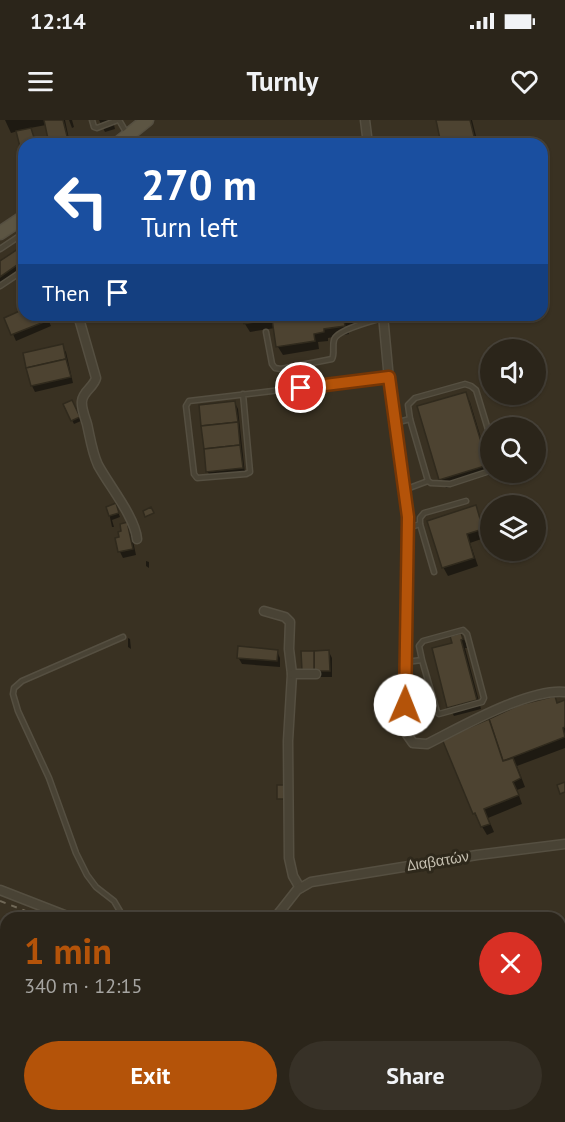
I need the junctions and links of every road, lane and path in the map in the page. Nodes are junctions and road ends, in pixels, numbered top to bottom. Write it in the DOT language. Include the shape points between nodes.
graph roads {
  1 [pos="92,120"];
  2 [pos="118,120"];
  3 [pos="147,120"];
  4 [pos="365,120"];
  5 [pos="128,135"];
  6 [pos="124,138"];
  7 [pos="367,138"];
  8 [pos="18,221"];
  9 [pos="0,233"];
  10 [pos="18,237"];
  11 [pos="0,249"];
  12 [pos="18,274"];
  13 [pos="0,286"];
  14 [pos="80,321"];
  15 [pos="372,321"];
  16 [pos="383,321"];
  17 [pos="266,332"];
  18 [pos="389,377"];
  19 [pos="243,394"];
  20 [pos="484,417"];
  21 [pos="410,419"];
  22 [pos="394,423"];
  23 [pos="480,474"];
  24 [pos="428,481"];
  25 [pos="404,490"];
  26 [pos="466,501"];
  27 [pos="420,524"];
  28 [pos="408,528"];
  29 [pos="137,539"];
  30 [pos="435,572"];
  31 [pos="264,611"];
  32 [pos="123,637"];
  33 [pos="422,660"];
  34 [pos="406,662"];
  35 [pos="292,674"];
  36 [pos="316,674"];
  37 [pos="565,692"];
  38 [pos="565,844"];
  39 [pos="300,888"];
  40 [pos="0,890"];
  41 [pos="57,912"];
  42 [pos="120,912"];
  43 [pos="280,912"];
  1 -- 2 [label="lane" via="97,128"];
  2 -- 5 [label="lane"];
  3 -- 5 [label="street"];
  4 -- 7 [label="street"];
  5 -- 6 [label="street"];
  8 -- 9 [label="street"];
  10 -- 11 [label="lane"];
  12 -- 13 [label="lane"];
  14 -- 29 [label="street" via="96,378 81,403 94,451 133,521"];
  15 -- 17 [label="lane" via="338,334 332,359 282,369 272,364"];
  16 -- 18 [label="street"];
  18 -- 19 [label="lane"];
  18 -- 22 [label="street"];
  19 -- 19 [label="lane" via="187,403 197,478 250,472"];
  20 -- 21 [label="lane" via="476,390 468,385 415,398 408,405"];
  21 -- 22 [label="lane"];
  21 -- 24 [label="lane"];
  22 -- 25 [label="street"];
  23 -- 24 [label="lane" via="450,484 434,485"];
  24 -- 25 [label="lane"];
  25 -- 28 [label="street"];
  26 -- 27 [label="lane" via="424,513"];
  27 -- 28 [label="lane"];
  27 -- 30 [label="lane"];
  28 -- 34 [label="street"];
  31 -- 35 [label="street" via="288,619"];
  32 -- 42 [label="lane" via="22,681 13,693 76,853 87,875"];
  33 -- 33 [label="lane" via="421,643 465,631 482,702 437,712"];
  33 -- 34 [label="lane"];
  34 -- 37 [label="street" via="405,724 409,739 418,744 427,744 528,697"];
  35 -- 36 [label="street"];
  35 -- 39 [label="street" via="289,858"];
  38 -- 39 [label="street, Διαβατών" via="311,882"];
  39 -- 43 [label="street"];
  40 -- 41 [label="street"];
}
